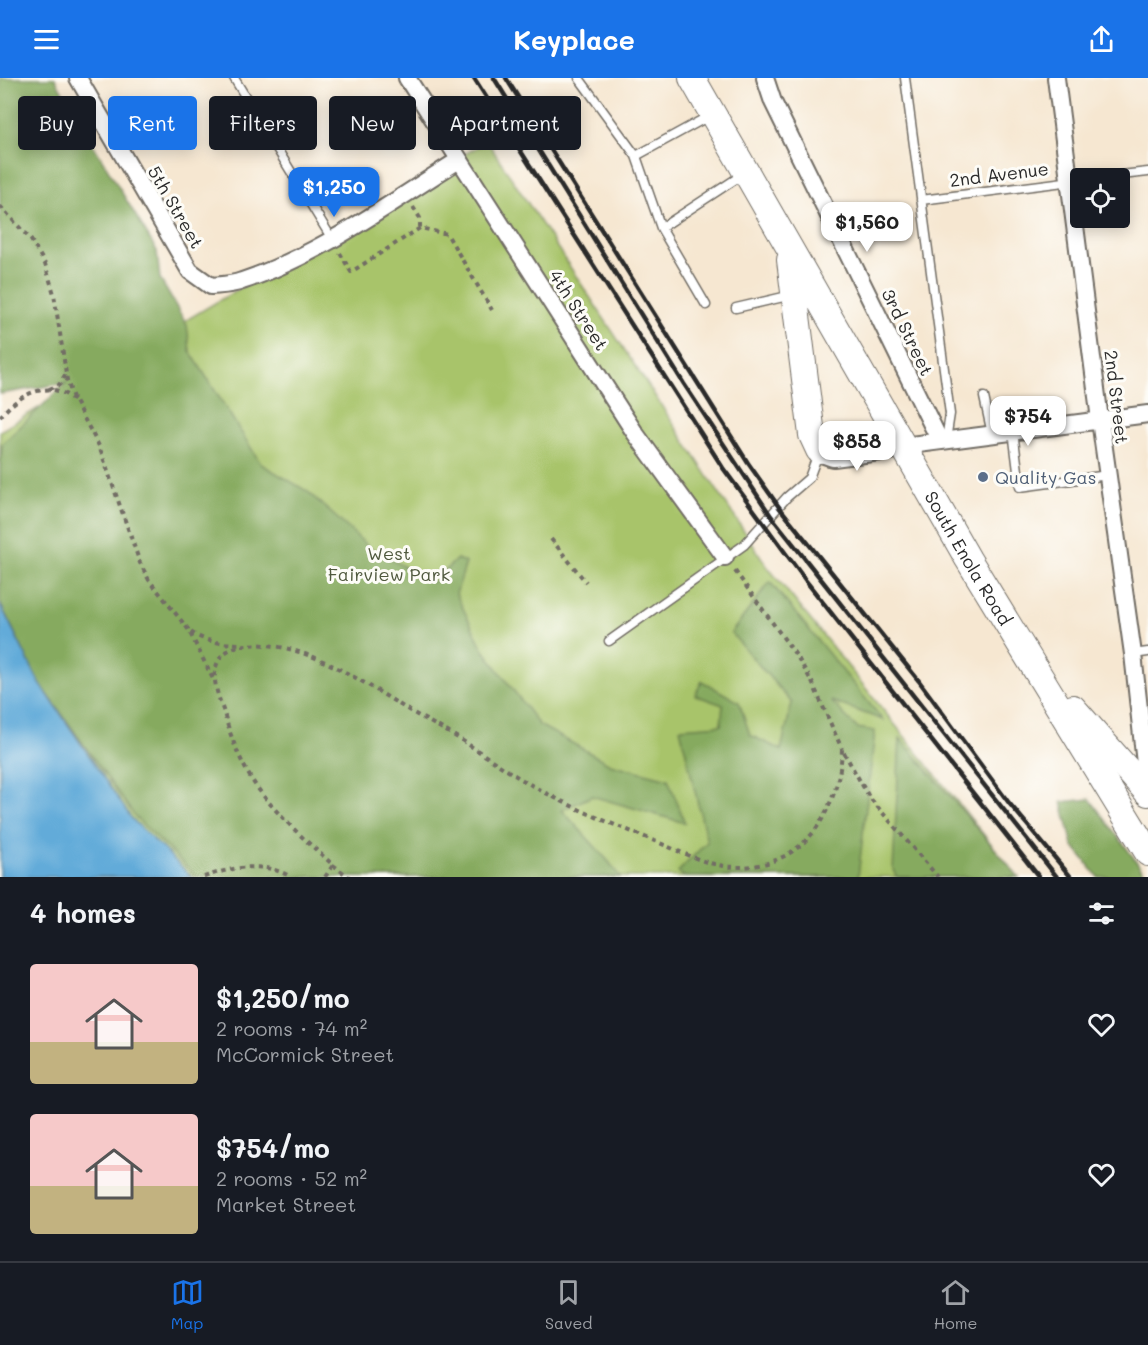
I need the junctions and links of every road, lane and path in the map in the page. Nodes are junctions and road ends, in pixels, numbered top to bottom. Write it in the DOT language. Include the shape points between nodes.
graph roads {
  1 [pos="78,78"];
  2 [pos="234,78"];
  3 [pos="407,78"];
  4 [pos="579,78"];
  5 [pos="692,78"];
  6 [pos="765,78"];
  7 [pos="905,78"];
  8 [pos="1056,78"];
  9 [pos="712,115"];
  10 [pos="636,156"];
  11 [pos="459,160"];
  12 [pos="1073,168"];
  13 [pos="1148,172"];
  14 [pos="746,173"];
  15 [pos="1130,174"];
  16 [pos="1070,182"];
  17 [pos="921,200"];
  18 [pos="0,206"];
  19 [pos="661,228"];
  20 [pos="1080,228"];
  21 [pos="333,239"];
  22 [pos="789,248"];
  23 [pos="795,295"];
  24 [pos="706,305"];
  25 [pos="736,308"];
  26 [pos="492,310"];
  27 [pos="66,371"];
  28 [pos="45,390"];
  29 [pos="984,397"];
  30 [pos="78,406"];
  31 [pos="1148,414"];
  32 [pos="0,417"];
  33 [pos="1100,420"];
  34 [pos="1013,432"];
  35 [pos="992,434"];
  36 [pos="943,441"];
  37 [pos="903,446"];
  38 [pos="819,450"];
  39 [pos="1107,475"];
  40 [pos="551,539"];
  41 [pos="726,557"];
  42 [pos="586,582"];
  43 [pos="188,629"];
  44 [pos="609,641"];
  45 [pos="246,644"];
  46 [pos="1140,653"];
  47 [pos="1031,661"];
  48 [pos="215,682"];
  49 [pos="842,749"];
  50 [pos="1148,792"];
  51 [pos="1148,853"];
  52 [pos="333,865"];
  53 [pos="204,877"];
  54 [pos="291,877"];
  55 [pos="325,877"];
  56 [pos="349,877"];
  57 [pos="938,877"];
  1 -- 21 [label="street, 5th Street" via="190,271 210,286 240,282"];
  2 -- 21 [label="lane"];
  3 -- 11 [label="street, 4th Street"];
  4 -- 10 [label="lane"];
  5 -- 9 [label="main road, South Enola Road"];
  6 -- 36 [label="street, 3rd Street" via="778,112"];
  7 -- 17 [label="lane"];
  8 -- 12 [label="street, 2nd Street"];
  9 -- 10 [label="lane"];
  9 -- 14 [label="main road, South Enola Road"];
  10 -- 19 [label="lane"];
  11 -- 21 [label="street"];
  11 -- 41 [label="street, 4th Street" via="635,433"];
  13 -- 15 [label="lane"];
  14 -- 19 [label="lane"];
  14 -- 22 [label="main road, South Enola Road"];
  16 -- 17 [label="lane, 2nd Avenue"];
  17 -- 36 [label="lane" via="950,414"];
  18 -- 27 [label="path" via="31,240 45,264 54,294"];
  19 -- 24 [label="lane"];
  20 -- 33 [label="street, 2nd Street"];
  21 -- 26 [label="path" via="351,272 420,228 447,234"];
  22 -- 23 [label="main road"];
  22 -- 37 [label="main road, South Enola Road"];
  23 -- 25 [label="lane"];
  23 -- 38 [label="main road" via="812,435"];
  27 -- 28 [label="path" via="59,385"];
  27 -- 30 [label="path"];
  28 -- 30 [label="path" via="59,391"];
  28 -- 32 [label="path" via="19,399"];
  29 -- 35 [label="lane"];
  30 -- 43 [label="path" via="99,446 140,563"];
  31 -- 33 [label="street"];
  33 -- 34 [label="street"];
  33 -- 39 [label="street, 2nd Street"];
  34 -- 35 [label="street"];
  34 -- 39 [label="lane" via="1020,487"];
  35 -- 36 [label="street"];
  36 -- 37 [label="street"];
  37 -- 38 [label="street" via="833,455"];
  37 -- 47 [label="main road, South Enola Road"];
  38 -- 41 [label="lane" via="809,478 744,545"];
  39 -- 46 [label="street, 2nd Street"];
  40 -- 42 [label="path"];
  41 -- 44 [label="lane"];
  41 -- 49 [label="path" via="808,674"];
  43 -- 45 [label="path" via="206,639"];
  43 -- 48 [label="path"];
  45 -- 48 [label="path" via="232,648 221,658"];
  45 -- 49 [label="path" via="263,644 320,659 543,792 718,865 761,864 800,847 828,808 838,780"];
  46 -- 50 [label="street, 2nd Street"];
  47 -- 50 [label="main road, South Enola Road"];
  47 -- 51 [label="main road, South Enola Road"];
  48 -- 52 [label="path" via="229,732 256,785 291,827"];
  49 -- 57 [label="path" via="869,797"];
  52 -- 55 [label="path"];
  52 -- 56 [label="path"];
  53 -- 54 [label="path" via="246,867"];
}
